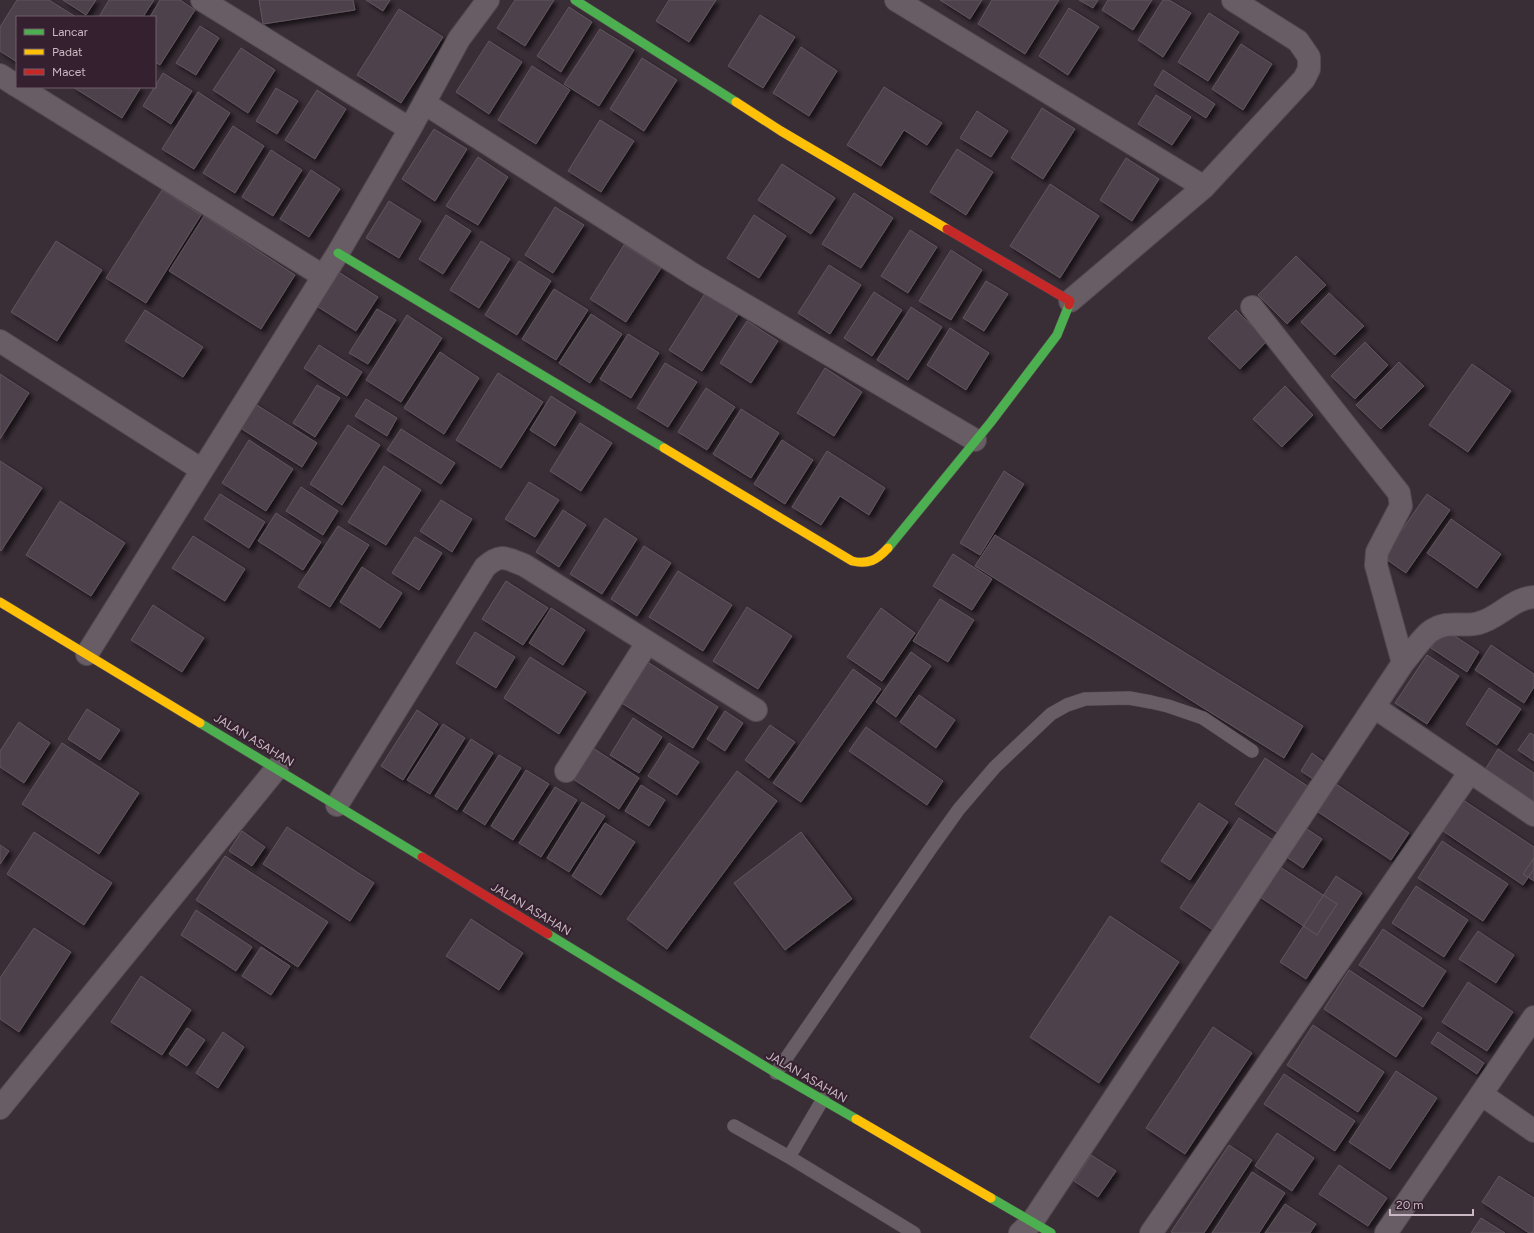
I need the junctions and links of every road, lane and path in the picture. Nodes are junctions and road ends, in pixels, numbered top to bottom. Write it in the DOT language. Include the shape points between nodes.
graph roads {
  1 [pos="202,0"];
  2 [pos="488,0"];
  3 [pos="575,0"];
  4 [pos="896,0"];
  5 [pos="1233,0"];
  6 [pos="0,75"];
  7 [pos="16,85"];
  8 [pos="21,88"];
  9 [pos="424,103"];
  10 [pos="410,129"];
  11 [pos="1204,186"];
  12 [pos="338,253"];
  13 [pos="323,276"];
  14 [pos="1070,301"];
  15 [pos="1252,307"];
  16 [pos="0,342"];
  17 [pos="975,440"];
  18 [pos="202,470"];
  19 [pos="1534,597"];
  20 [pos="0,602"];
  21 [pos="647,643"];
  22 [pos="87,654"];
  23 [pos="1403,663"];
  24 [pos="1374,707"];
  25 [pos="756,710"];
  26 [pos="1252,751"];
  27 [pos="277,768"];
  28 [pos="566,771"];
  29 [pos="1470,772"];
  30 [pos="337,805"];
  31 [pos="1534,815"];
  32 [pos="1534,1017"];
  33 [pos="776,1073"];
  34 [pos="1481,1094"];
  35 [pos="823,1100"];
  36 [pos="0,1108"];
  37 [pos="734,1126"];
  38 [pos="1534,1131"];
  39 [pos="789,1157"];
  40 [pos="1027,1229"];
  41 [pos="914,1233"];
  42 [pos="1051,1233"];
  43 [pos="1151,1233"];
  44 [pos="1386,1233"];
  1 -- 10 [label="street"];
  2 -- 9 [label="street" via="459,40"];
  3 -- 14 [label="street" via="781,131"];
  4 -- 11 [label="street"];
  5 -- 11 [label="street" via="1298,41 1309,57 1309,69 1304,78"];
  6 -- 7 [label="street"];
  8 -- 13 [label="street"];
  9 -- 10 [label="street"];
  9 -- 17 [label="street" via="694,275"];
  10 -- 12 [label="street"];
  11 -- 14 [label="street"];
  12 -- 13 [label="street"];
  12 -- 17 [label="street" via="860,564 869,564 882,555"];
  13 -- 18 [label="street"];
  14 -- 17 [label="street" via="1057,335"];
  15 -- 23 [label="street" via="1399,493 1401,506 1377,552 1376,565"];
  16 -- 18 [label="street"];
  18 -- 22 [label="street"];
  19 -- 23 [label="street" via="1525,598 1479,623 1446,624 1430,631"];
  20 -- 22 [label="street, JALAN ASAHAN"];
  21 -- 25 [label="street"];
  21 -- 28 [label="street"];
  21 -- 30 [label="street" via="524,565 504,558 494,559 485,567"];
  22 -- 27 [label="street, JALAN ASAHAN"];
  23 -- 24 [label="street"];
  24 -- 29 [label="street"];
  24 -- 40 [label="street"];
  26 -- 33 [label="lane" via="1203,718 1151,702 1129,698 1084,699 1051,714 995,767 959,809"];
  27 -- 30 [label="street, JALAN ASAHAN"];
  27 -- 36 [label="street"];
  29 -- 31 [label="street"];
  29 -- 43 [label="street"];
  30 -- 33 [label="street, JALAN ASAHAN"];
  32 -- 34 [label="street"];
  33 -- 35 [label="street, JALAN ASAHAN"];
  34 -- 38 [label="street"];
  34 -- 44 [label="street"];
  35 -- 39 [label="lane"];
  35 -- 40 [label="street, JALAN ASAHAN"];
  37 -- 39 [label="lane"];
  39 -- 41 [label="lane"];
  40 -- 42 [label="street, JALAN ASAHAN"];
}
